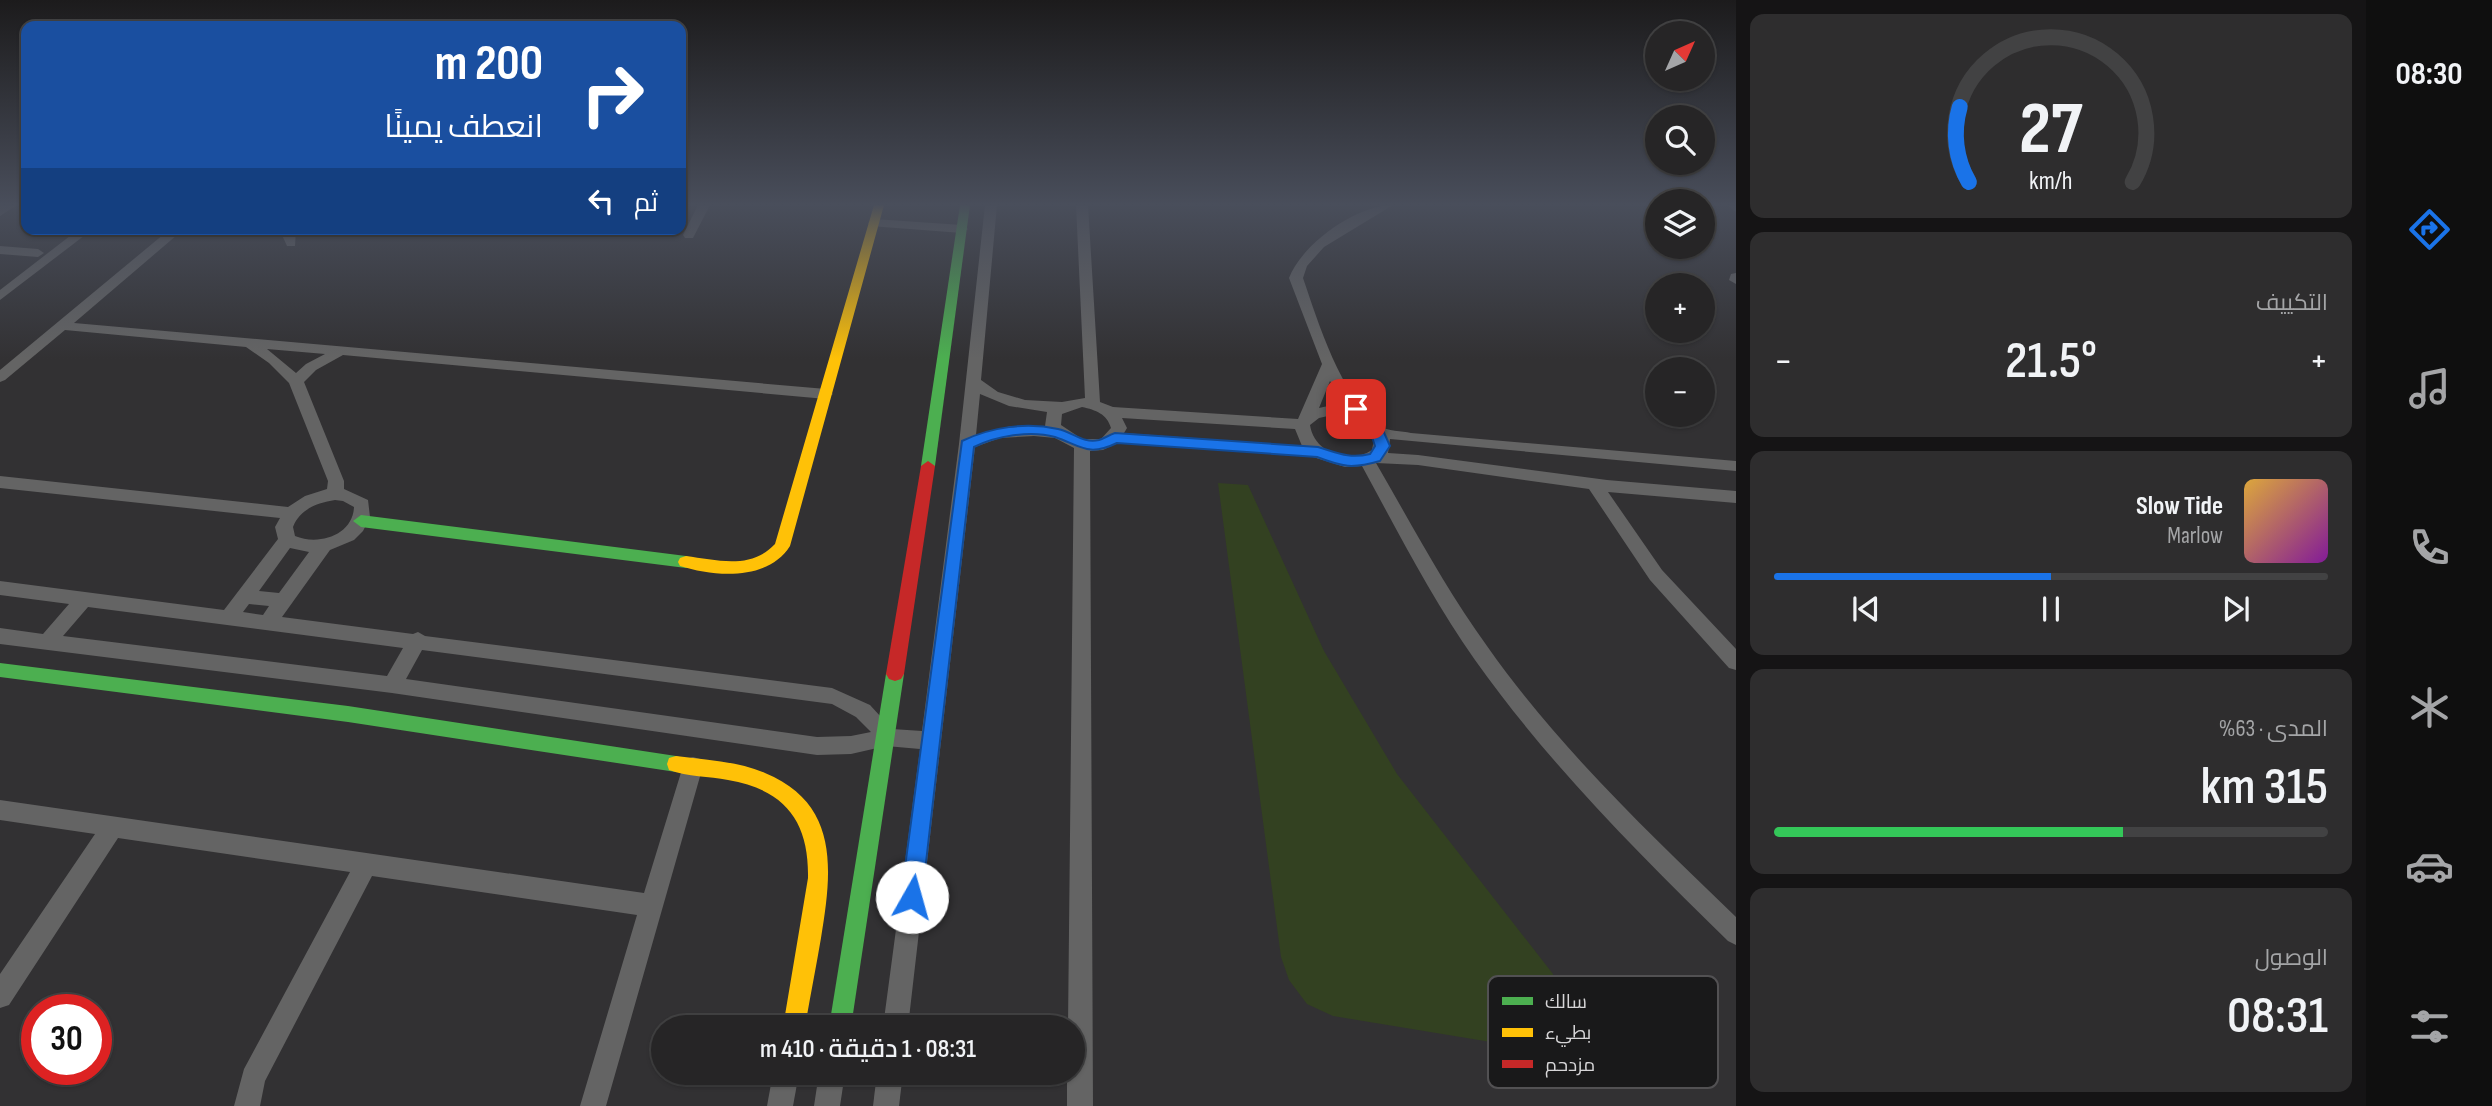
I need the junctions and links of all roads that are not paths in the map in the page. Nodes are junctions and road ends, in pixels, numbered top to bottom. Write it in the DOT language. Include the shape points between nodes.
graph roads {
  1 [pos="33,257"];
  2 [pos="49,257"];
  3 [pos="145,257"];
  4 [pos="865,257"];
  5 [pos="957,257"];
  6 [pos="985,257"];
  7 [pos="1085,257"];
  8 [pos="1306,257"];
  9 [pos="0,261"];
  10 [pos="25,263"];
  11 [pos="1,291"];
  12 [pos="62,326"];
  13 [pos="248,342"];
  14 [pos="341,351"];
  15 [pos="1327,367"];
  16 [pos="0,377"];
  17 [pos="296,381"];
  18 [pos="972,382"];
  19 [pos="826,394"];
  20 [pos="1093,404"];
  21 [pos="1062,407"];
  22 [pos="1110,412"];
  23 [pos="1304,421"];
  24 [pos="1373,428"];
  25 [pos="1058,433"];
  26 [pos="1115,438"];
  27 [pos="967,444"];
  28 [pos="1082,445"];
  29 [pos="1560,451"];
  30 [pos="1318,452"];
  31 [pos="1587,453"];
  32 [pos="1371,459"];
  33 [pos="1736,466"];
  34 [pos="0,482"];
  35 [pos="1593,484"];
  36 [pos="335,494"];
  37 [pos="1736,497"];
  38 [pos="292,513"];
  39 [pos="361,521"];
  40 [pos="287,540"];
  41 [pos="323,546"];
  42 [pos="0,588"];
  43 [pos="245,596"];
  44 [pos="84,599"];
  45 [pos="283,601"];
  46 [pos="229,617"];
  47 [pos="268,622"];
  48 [pos="0,636"];
  49 [pos="418,640"];
  50 [pos="47,642"];
  51 [pos="1736,662"];
  52 [pos="0,670"];
  53 [pos="392,685"];
  54 [pos="886,737"];
  55 [pos="931,741"];
  56 [pos="693,766"];
  57 [pos="0,810"];
  58 [pos="113,826"];
  59 [pos="366,864"];
  60 [pos="652,906"];
  61 [pos="1736,933"];
  62 [pos="0,996"];
  63 [pos="796,1015"];
  64 [pos="842,1015"];
  65 [pos="897,1015"];
  66 [pos="783,1085"];
  67 [pos="830,1085"];
  68 [pos="889,1085"];
  69 [pos="247,1106"];
  70 [pos="593,1106"];
  71 [pos="779,1106"];
  72 [pos="827,1106"];
  73 [pos="886,1106"];
  74 [pos="1080,1106"];
  1 -- 10 [label="street"];
  2 -- 11 [label="street"];
  3 -- 12 [label="street"];
  4 -- 19 [label="street"];
  5 -- 54 [label="street"];
  6 -- 18 [label="street"];
  7 -- 20 [label="street"];
  8 -- 15 [label="street" via="1296,278"];
  9 -- 10 [label="street"];
  10 -- 11 [label="street"];
  12 -- 13 [label="street"];
  12 -- 16 [label="street"];
  13 -- 14 [label="street"];
  13 -- 17 [label="street"];
  14 -- 17 [label="street" via="320,360"];
  14 -- 19 [label="street"];
  15 -- 23 [label="street"];
  15 -- 24 [label="street"];
  17 -- 36 [label="street" via="335,481"];
  18 -- 21 [label="street" via="987,395 1015,404"];
  18 -- 27 [label="street"];
  19 -- 39 [label="street" via="783,545 772,558 756,566 736,568"];
  20 -- 21 [label="street"];
  20 -- 22 [label="street"];
  21 -- 25 [label="street" via="1052,419"];
  22 -- 23 [label="street"];
  22 -- 26 [label="street" via="1119,428"];
  23 -- 24 [label="street" via="1315,413 1342,412"];
  23 -- 30 [label="street" via="1304,438"];
  24 -- 29 [label="street" via="1411,438"];
  24 -- 32 [label="street" via="1383,446"];
  25 -- 27 [label="street" via="1015,430"];
  25 -- 28 [label="street"];
  26 -- 28 [label="street" via="1101,445"];
  26 -- 30 [label="street"];
  27 -- 55 [label="street"];
  28 -- 74 [label="street"];
  29 -- 31 [label="street"];
  29 -- 35 [label="street"];
  30 -- 32 [label="street" via="1343,461"];
  31 -- 33 [label="street"];
  31 -- 35 [label="street"];
  32 -- 35 [label="street" via="1418,460"];
  32 -- 61 [label="street" via="1453,611 1499,678 1632,831"];
  34 -- 38 [label="street"];
  35 -- 37 [label="street"];
  35 -- 51 [label="street" via="1656,575"];
  36 -- 38 [label="street" via="316,498"];
  36 -- 39 [label="street" via="362,504"];
  38 -- 40 [label="street" via="284,527"];
  39 -- 41 [label="street" via="340,540"];
  40 -- 41 [label="street" via="296,546"];
  40 -- 43 [label="street"];
  41 -- 45 [label="street"];
  42 -- 44 [label="street"];
  43 -- 45 [label="street"];
  43 -- 46 [label="street"];
  44 -- 46 [label="street"];
  44 -- 50 [label="street"];
  45 -- 47 [label="street"];
  46 -- 47 [label="street"];
  47 -- 49 [label="street"];
  48 -- 50 [label="street"];
  49 -- 53 [label="street"];
  49 -- 54 [label="street" via="832,696 865,710"];
  50 -- 53 [label="street"];
  52 -- 56 [label="street" via="348,714"];
  53 -- 54 [label="street" via="817,746 851,746"];
  54 -- 55 [label="street"];
  54 -- 64 [label="street"];
  55 -- 65 [label="street"];
  56 -- 60 [label="street"];
  56 -- 63 [label="street" via="747,775 776,786 799,806 815,832 822,864"];
  57 -- 58 [label="street"];
  58 -- 59 [label="street"];
  58 -- 62 [label="street"];
  59 -- 60 [label="street"];
  59 -- 69 [label="street" via="253,1078"];
  60 -- 70 [label="street"];
  66 -- 71 [label="street"];
  67 -- 72 [label="street"];
  68 -- 73 [label="street"];
}
